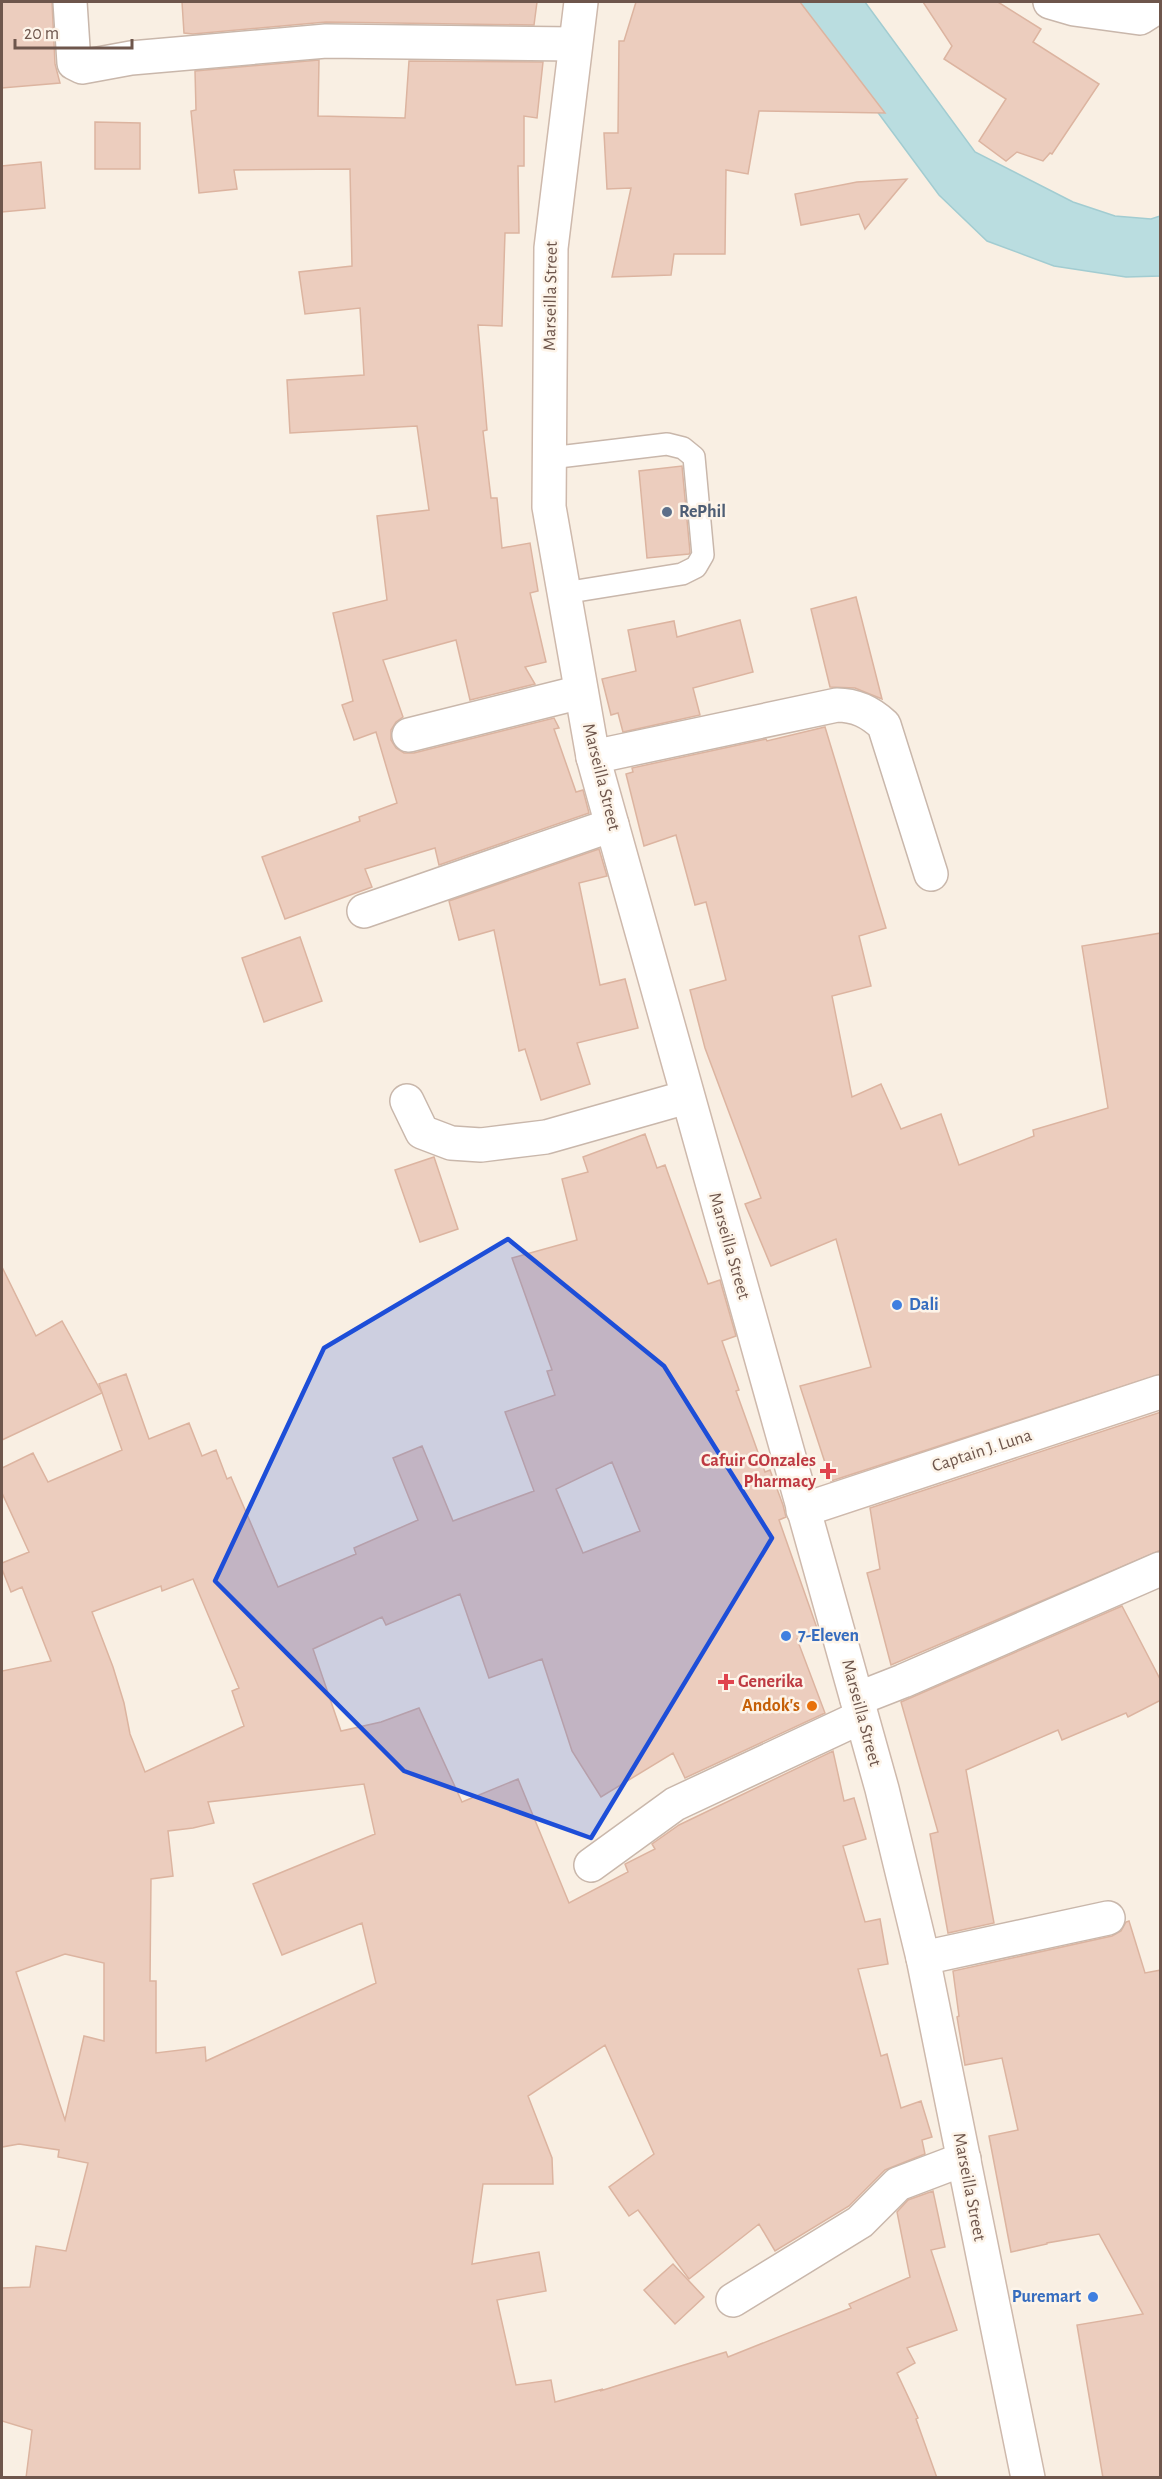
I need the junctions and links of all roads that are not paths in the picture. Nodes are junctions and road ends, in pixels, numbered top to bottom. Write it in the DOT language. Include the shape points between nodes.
graph roads {
  1 [pos="70,2"];
  2 [pos="581,2"];
  3 [pos="1050,2"];
  4 [pos="1161,5"];
  5 [pos="575,44"];
  6 [pos="550,458"];
  7 [pos="564,593"];
  8 [pos="581,692"];
  9 [pos="409,735"];
  10 [pos="593,756"];
  11 [pos="612,825"];
  12 [pos="931,874"];
  13 [pos="364,911"];
  14 [pos="687,1097"];
  15 [pos="407,1101"];
  16 [pos="1161,1392"];
  17 [pos="803,1510"];
  18 [pos="1161,1569"];
  19 [pos="859,1708"];
  20 [pos="591,1865"];
  21 [pos="1108,1918"];
  22 [pos="923,1958"];
  23 [pos="964,2159"];
  24 [pos="734,2300"];
  25 [pos="1028,2478"];
  1 -- 5 [label="street" via="74,63 81,67 131,58 326,41"];
  2 -- 5 [label="street, Marseilla Street"];
  3 -- 4 [label="street" via="1140,18"];
  5 -- 6 [label="street, Marseilla Street" via="551,248"];
  6 -- 7 [label="street, Marseilla Street" via="549,507"];
  6 -- 7 [label="lane" via="667,444 683,448 694,458 703,555 696,567 682,574"];
  7 -- 8 [label="street, Marseilla Street"];
  8 -- 9 [label="street"];
  8 -- 10 [label="street, Marseilla Street"];
  10 -- 11 [label="street, Marseilla Street"];
  10 -- 12 [label="street" via="851,705 884,725"];
  11 -- 13 [label="street"];
  11 -- 14 [label="street, Marseilla Street"];
  14 -- 15 [label="street" via="546,1137 481,1145 451,1143 422,1131"];
  14 -- 17 [label="street, Marseilla Street"];
  16 -- 17 [label="street, Captain J. Luna"];
  17 -- 19 [label="street, Marseilla Street"];
  18 -- 19 [label="street" via="903,1681"];
  19 -- 20 [label="street" via="675,1804"];
  19 -- 22 [label="street, Marseilla Street"];
  21 -- 22 [label="street"];
  22 -- 23 [label="street, Marseilla Street"];
  23 -- 24 [label="street" via="898,2184 860,2222"];
  23 -- 25 [label="street, Marseilla Street"];
}
